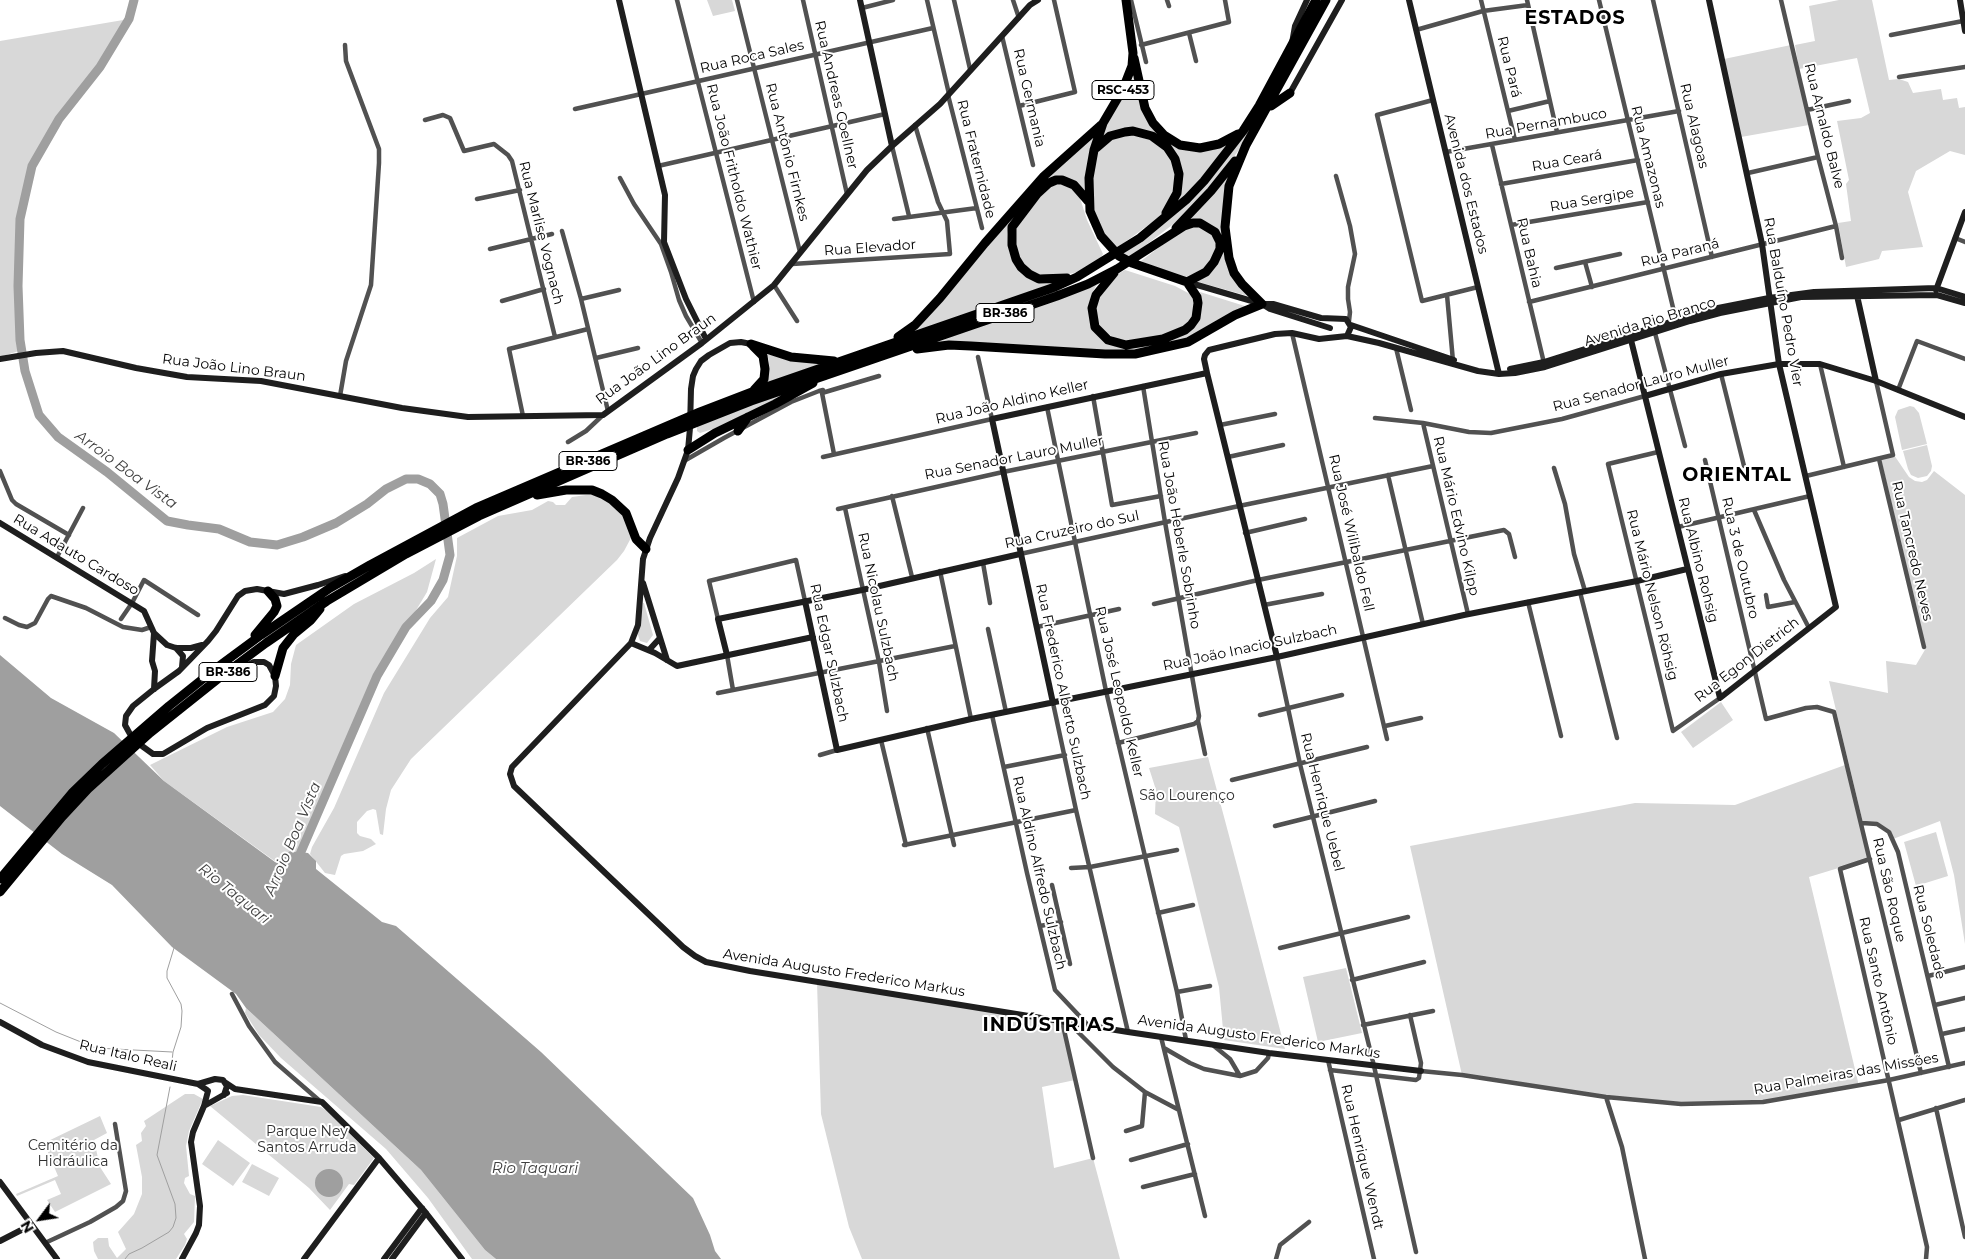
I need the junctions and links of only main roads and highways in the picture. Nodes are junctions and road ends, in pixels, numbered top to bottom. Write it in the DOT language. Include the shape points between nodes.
graph roads {
  1 [pos="1126,0"];
  2 [pos="1316,0"];
  3 [pos="1326,0"];
  4 [pos="1133,53"];
  5 [pos="1290,93"];
  6 [pos="1267,109"];
  7 [pos="1103,123"];
  8 [pos="1243,131"];
  9 [pos="1246,145"];
  10 [pos="1094,150"];
  11 [pos="1088,201"];
  12 [pos="1159,223"];
  13 [pos="1169,235"];
  14 [pos="1117,269"];
  15 [pos="1077,277"];
  16 [pos="1187,282"];
  17 [pos="890,348"];
  18 [pos="839,361"];
  19 [pos="832,373"];
  20 [pos="752,392"];
  21 [pos="701,416"];
  22 [pos="748,417"];
  23 [pos="666,431"];
  24 [pos="738,431"];
  25 [pos="688,450"];
  26 [pos="522,498"];
  27 [pos="478,512"];
  28 [pos="404,551"];
  29 [pos="645,553"];
  30 [pos="268,591"];
  31 [pos="327,601"];
  32 [pos="247,646"];
  33 [pos="275,676"];
  34 [pos="147,730"];
  35 [pos="18,863"];
  36 [pos="0,879"];
  37 [pos="0,892"];
  1 -- 4 [label="highway, RSC-453"];
  2 -- 8 [label="highway, BR-386"];
  3 -- 6 [label="highway, BR-386"];
  4 -- 7 [label="highway, RSC-453" via="1128,78"];
  4 -- 8 [label="highway" via="1148,115 1157,128 1172,140 1190,147 1209,148"];
  5 -- 6 [label="highway"];
  6 -- 9 [label="highway, BR-386"];
  7 -- 10 [label="highway, RSC-453"];
  7 -- 17 [label="highway" via="1044,176 915,326"];
  8 -- 12 [label="highway, BR-386" via="1204,181"];
  9 -- 13 [label="highway, BR-386" via="1211,191"];
  9 -- 17 [label="highway" via="1229,186 1225,228 1234,273 1262,304 1235,315 1188,342 1135,354 964,346"];
  10 -- 11 [label="highway, RSC-453"];
  10 -- 12 [label="highway" via="1110,136 1125,132 1152,136 1167,148 1177,165 1179,184"];
  11 -- 15 [label="highway" via="1081,190 1069,182 1056,180 1048,183 1026,206 1011,234 1016,259 1029,274 1048,280"];
  11 -- 16 [label="highway, RSC-453" via="1101,236 1125,260"];
  12 -- 15 [label="highway, BR-386"];
  13 -- 14 [label="highway, BR-386"];
  13 -- 16 [label="highway" via="1184,226 1200,223 1211,228 1218,237 1220,249 1211,268"];
  14 -- 16 [label="highway" via="1096,295 1092,316 1099,332 1116,344 1163,339 1192,325 1198,303"];
  14 -- 17 [label="highway, BR-386" via="1057,296"];
  15 -- 17 [label="highway, BR-386"];
  17 -- 18 [label="highway, BR-386"];
  17 -- 19 [label="highway, BR-386"];
  18 -- 20 [label="highway, BR-386"];
  18 -- 20 [label="highway" via="791,357 751,344 763,356 765,369 764,379"];
  19 -- 21 [label="highway, BR-386"];
  19 -- 22 [label="highway"];
  20 -- 21 [label="highway, BR-386"];
  21 -- 23 [label="highway, BR-386"];
  22 -- 24 [label="highway"];
  22 -- 25 [label="highway"];
  23 -- 26 [label="highway, BR-386"];
  23 -- 27 [label="highway, BR-386"];
  26 -- 27 [label="highway, BR-386"];
  26 -- 29 [label="highway" via="566,490 592,490 602,494 626,513"];
  27 -- 28 [label="highway, BR-386"];
  28 -- 31 [label="highway, BR-386"];
  28 -- 32 [label="highway, BR-386" via="330,588"];
  30 -- 32 [label="highway" via="275,599 274,612"];
  31 -- 33 [label="highway" via="283,648"];
  31 -- 34 [label="highway, BR-386"];
  32 -- 34 [label="highway, BR-386" via="219,666"];
  34 -- 35 [label="highway, BR-386"];
  35 -- 36 [label="highway, BR-386"];
  35 -- 37 [label="highway, BR-386"];
}
